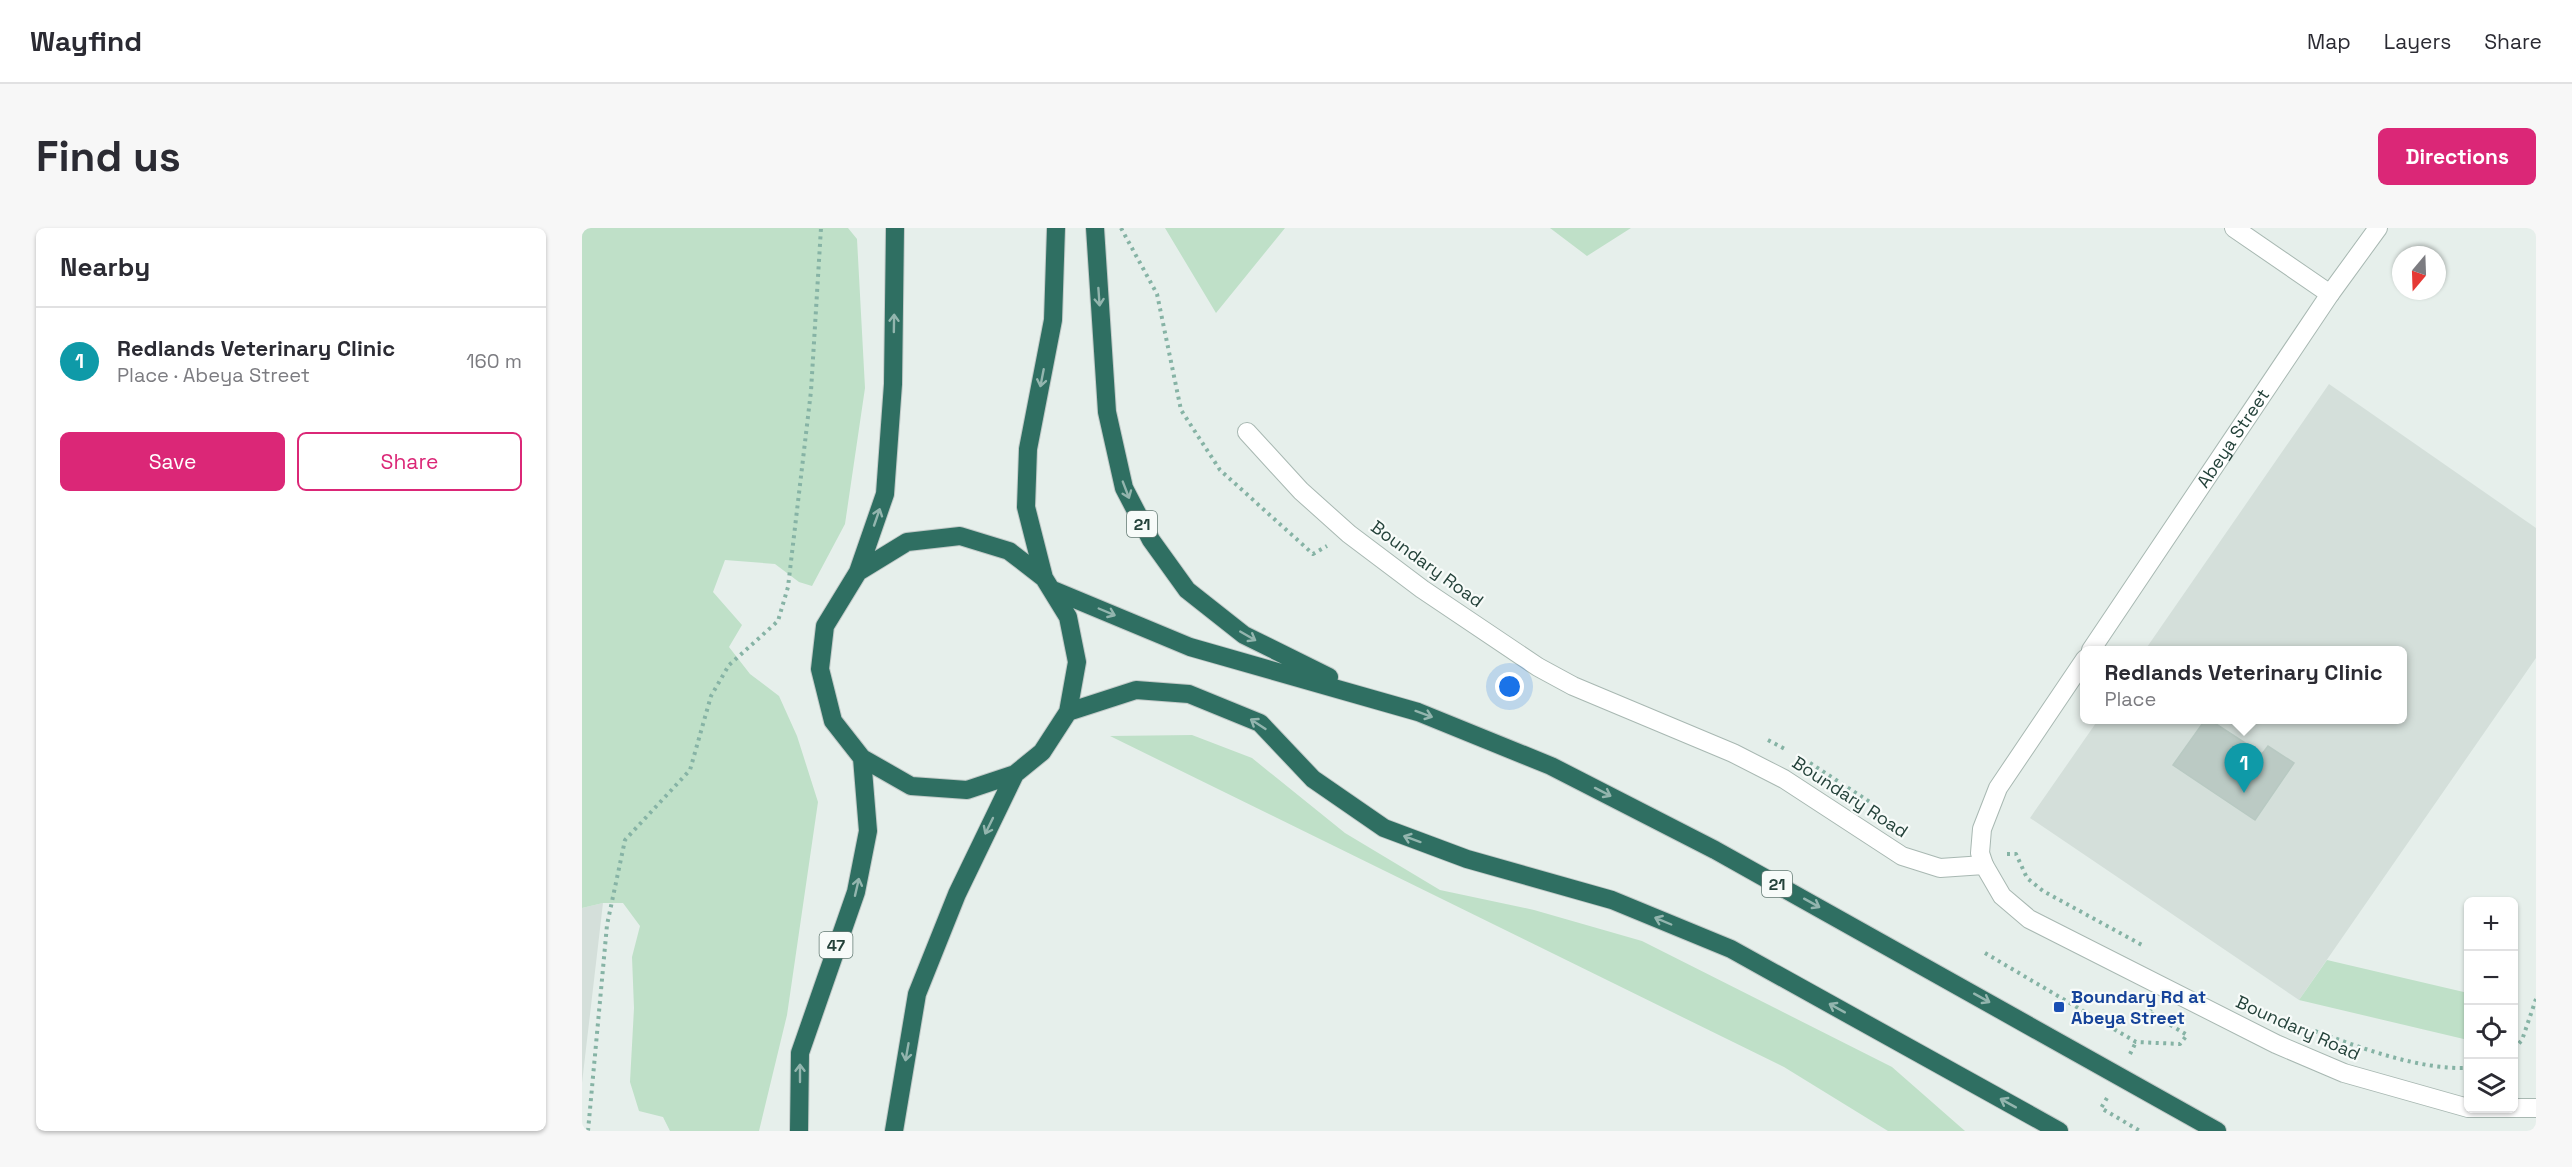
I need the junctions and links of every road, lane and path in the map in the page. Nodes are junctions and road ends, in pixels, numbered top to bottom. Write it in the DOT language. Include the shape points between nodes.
graph roads {
  1 [pos="821,228"];
  2 [pos="895,228"];
  3 [pos="1056,228"];
  4 [pos="1121,228"];
  5 [pos="2234,228"];
  6 [pos="2378,228"];
  7 [pos="1096,233"];
  8 [pos="2330,294"];
  9 [pos="1246,432"];
  10 [pos="1349,534"];
  11 [pos="858,572"];
  12 [pos="1049,584"];
  13 [pos="2094,646"];
  14 [pos="2080,666"];
  15 [pos="1368,697"];
  16 [pos="1068,712"];
  17 [pos="1765,739"];
  18 [pos="1793,753"];
  19 [pos="862,759"];
  20 [pos="1802,759"];
  21 [pos="1015,774"];
  22 [pos="1888,814"];
  23 [pos="1982,859"];
  24 [pos="2145,947"];
  25 [pos="1985,953"];
  26 [pos="2536,999"];
  27 [pos="2314,1030"];
  28 [pos="2136,1041"];
  29 [pos="2518,1044"];
  30 [pos="2464,1068"];
  31 [pos="2464,1107"];
  32 [pos="2518,1108"];
  33 [pos="2536,1108"];
  34 [pos="588,1131"];
  35 [pos="799,1131"];
  36 [pos="894,1131"];
  37 [pos="2059,1131"];
  38 [pos="2217,1131"];
  1 -- 34 [label="path" via="811,392 788,587 778,621 729,665 711,696 690,770 625,840 607,925"];
  11 -- 2 [label="highway, 21, one-way" via="885,494 893,384"];
  3 -- 12 [label="highway, one-way" via="1053,320 1028,449 1026,507"];
  4 -- 10 [label="path" via="1157,294 1180,411 1220,470 1312,554"];
  5 -- 8 [label="street"];
  6 -- 8 [label="street, Abeya Street"];
  7 -- 15 [label="highway, 21, one-way" via="1107,412 1124,488 1150,540 1187,590 1244,635"];
  8 -- 13 [label="street, Abeya Street"];
  9 -- 10 [label="street, Boundary Road" via="1301,491"];
  10 -- 23 [label="street, Boundary Road" via="1422,590 1538,667 1784,779 1902,856 1940,868"];
  11 -- 12 [label="highway, 21" via="907,542 960,536 1009,550"];
  11 -- 19 [label="highway, 21" via="825,626 820,669 833,721"];
  12 -- 15 [label="highway, 21, one-way" via="1190,647"];
  12 -- 16 [label="highway" via="1068,617 1077,662"];
  14 -- 23 [label="street" via="1998,788 1982,829"];
  15 -- 38 [label="highway, 21, one-way" via="1510,747 1561,771 1715,850"];
  16 -- 21 [label="highway, 21" via="1042,752"];
  37 -- 16 [label="highway, one-way" via="1731,949 1612,900 1467,859 1384,828 1313,779 1260,723 1189,694 1136,690"];
  17 -- 18 [label="path"];
  19 -- 21 [label="highway, 21" via="911,786 967,790"];
  35 -- 19 [label="highway, 47, one-way" via="800,1053 856,892 868,831"];
  20 -- 22 [label="path"];
  21 -- 36 [label="highway, one-way" via="957,894 917,994"];
  23 -- 24 [label="path" via="2016,854 2027,878 2043,891"];
  23 -- 31 [label="street, Boundary Road" via="2002,896 2029,919 2276,1044 2344,1074"];
  25 -- 28 [label="path"];
  26 -- 29 [label="path"];
  27 -- 30 [label="path" via="2355,1046 2447,1069"];
  32 -- 33 [label="street, Boundary Road"];
}
